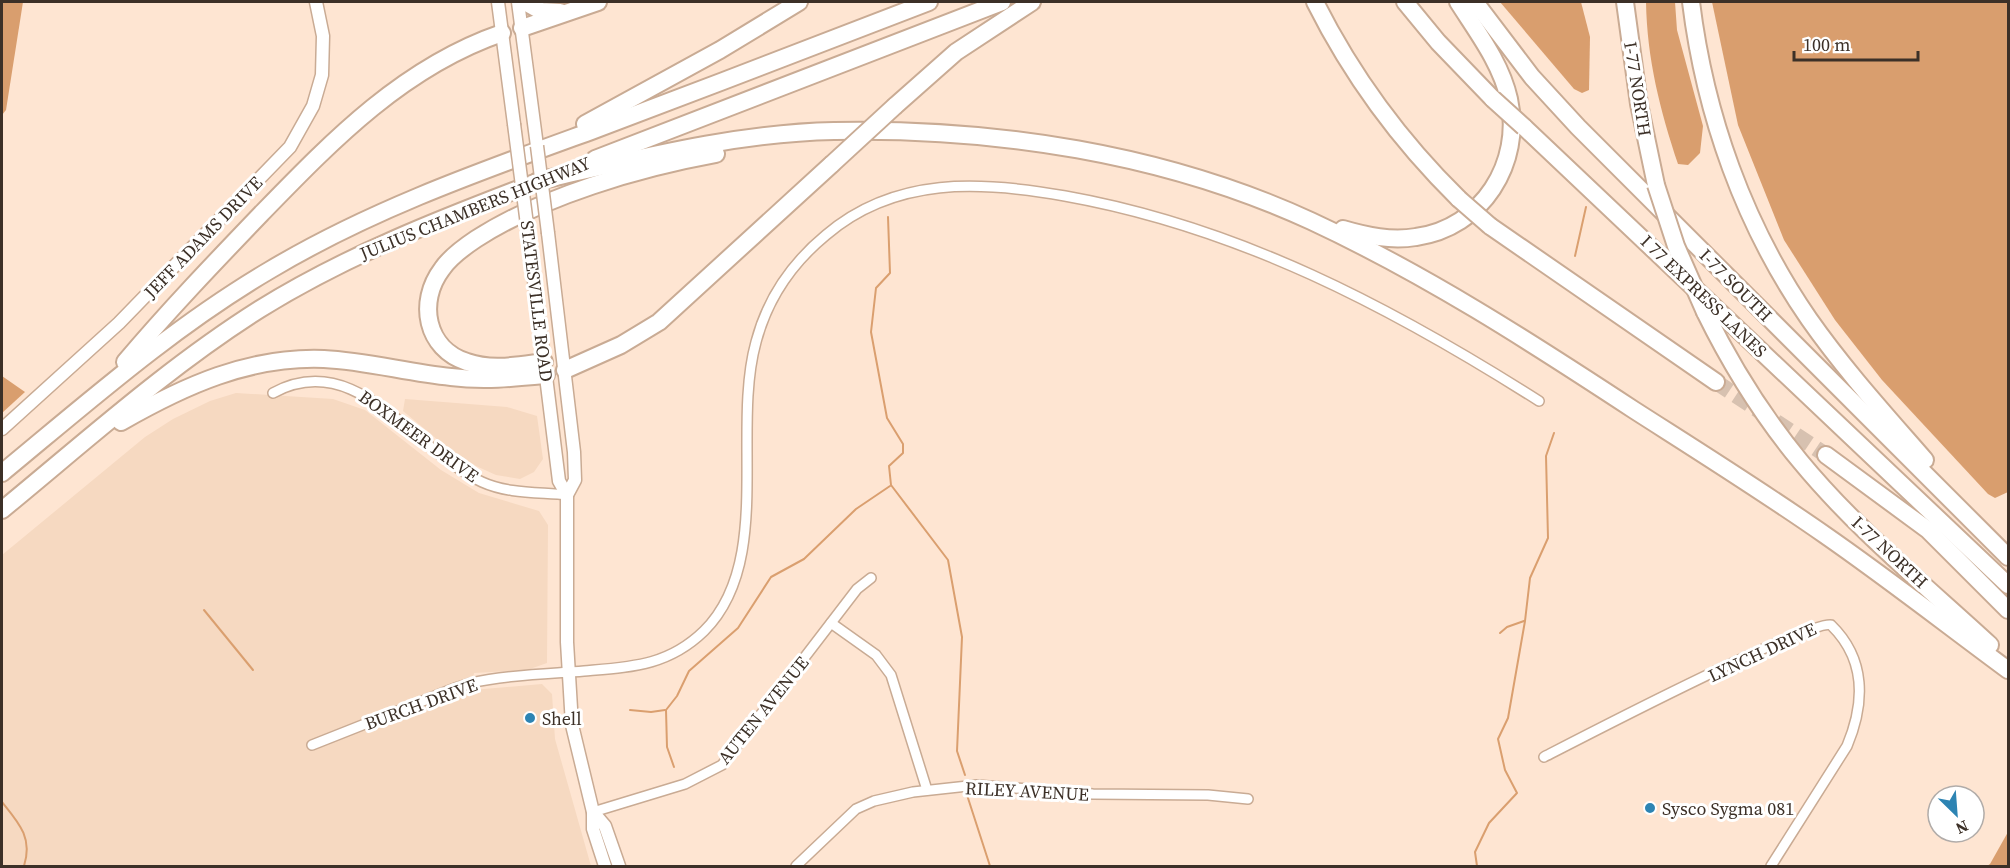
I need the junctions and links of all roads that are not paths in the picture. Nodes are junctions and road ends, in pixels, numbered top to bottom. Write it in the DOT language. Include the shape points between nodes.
graph roads {
  1 [pos="316,2"];
  2 [pos="498,2"];
  3 [pos="518,2"];
  4 [pos="525,2"];
  5 [pos="598,2"];
  6 [pos="799,2"];
  7 [pos="929,2"];
  8 [pos="1002,2"];
  9 [pos="1032,2"];
  10 [pos="1315,2"];
  11 [pos="1405,2"];
  12 [pos="1449,2"];
  13 [pos="1458,2"];
  14 [pos="1475,2"];
  15 [pos="1625,2"];
  16 [pos="1636,2"];
  17 [pos="1690,2"];
  18 [pos="567,11"];
  19 [pos="522,28"];
  20 [pos="502,33"];
  21 [pos="1489,51"];
  22 [pos="896,132"];
  23 [pos="534,152"];
  24 [pos="1654,180"];
  25 [pos="538,181"];
  26 [pos="1310,221"];
  27 [pos="545,369"];
  28 [pos="565,370"];
  29 [pos="1716,382"];
  30 [pos="273,393"];
  31 [pos="96,395"];
  32 [pos="1539,401"];
  33 [pos="2,429"];
  34 [pos="79,447"];
  35 [pos="1826,455"];
  36 [pos="2,473"];
  37 [pos="567,495"];
  38 [pos="2,510"];
  39 [pos="2008,557"];
  40 [pos="871,578"];
  41 [pos="2008,585"];
  42 [pos="2008,610"];
  43 [pos="831,623"];
  44 [pos="2008,662"];
  45 [pos="2008,670"];
  46 [pos="568,673"];
  47 [pos="312,746"];
  48 [pos="1544,757"];
  49 [pos="927,790"];
  50 [pos="1248,799"];
  51 [pos="593,812"];
  52 [pos="605,867"];
  53 [pos="619,867"];
  54 [pos="796,867"];
  55 [pos="1771,867"];
  1 -- 33 [label="main road, JEFF ADAMS DRIVE" via="323,36 322,75 313,106 290,147 119,323"];
  2 -- 20 [label="main road, STATESVILLE ROAD"];
  3 -- 19 [label="main road, STATESVILLE ROAD"];
  4 -- 18 [label="highway" via="542,11"];
  5 -- 18 [label="highway"];
  6 -- 23 [label="highway"];
  7 -- 23 [label="highway, JULIUS CHAMBERS HIGHWAY"];
  8 -- 25 [label="highway, JULIUS CHAMBERS HIGHWAY"];
  9 -- 28 [label="highway, bridge" via="956,52 659,322 621,345"];
  10 -- 29 [label="highway, bridge" via="1380,110 1459,199 1490,226"];
  11 -- 41 [label="highway, I 77 EXPRESS LANES, bridge" via="1493,99"];
  12 -- 21 [label="highway"];
  13 -- 21 [label="highway"];
  14 -- 39 [label="highway, I-77 SOUTH" via="1532,76 1578,127"];
  15 -- 24 [label="highway, I-77 NORTH"];
  16 -- 24 [label="highway" via="1657,154"];
  17 -- 39 [label="highway" via="1702,71 1723,145 1749,212 1783,277 1856,381"];
  18 -- 19 [label="highway"];
  19 -- 20 [label="main road"];
  19 -- 28 [label="main road, STATESVILLE ROAD, bridge"];
  20 -- 27 [label="main road, STATESVILLE ROAD, bridge"];
  20 -- 31 [label="highway" via="411,79 353,122 175,303"];
  21 -- 26 [label="highway" via="1506,88 1512,135 1500,177 1475,209 1442,230 1405,238 1365,235"];
  22 -- 25 [label="highway" via="835,131 745,138"];
  22 -- 26 [label="highway" via="1007,139 1108,156 1205,182"];
  22 -- 27 [label="highway" via="783,143 667,164 560,199 477,239 449,260 432,285 428,312 435,337 452,355 477,365"];
  23 -- 31 [label="highway, JULIUS CHAMBERS HIGHWAY" via="405,202 297,254 195,318"];
  24 -- 44 [label="highway, I-77 NORTH, bridge" via="1676,246 1705,312 1740,376 1779,434 1845,510"];
  25 -- 34 [label="highway, JULIUS CHAMBERS HIGHWAY" via="390,240 294,289 188,359"];
  26 -- 45 [label="highway" via="1517,333 1820,531"];
  27 -- 28 [label="main road"];
  27 -- 34 [label="highway" via="472,379 340,360 272,362 185,387"];
  27 -- 37 [label="main road, STATESVILLE ROAD" via="559,481"];
  28 -- 37 [label="main road, STATESVILLE ROAD" via="575,480"];
  30 -- 37 [label="street, BOXMEER DRIVE" via="308,381 349,386 483,483"];
  31 -- 36 [label="highway, JULIUS CHAMBERS HIGHWAY"];
  32 -- 46 [label="street, BURCH DRIVE" via="1352,292 1205,231 1115,206 1026,190 964,184 906,193 861,211 820,239 795,265 768,310 756,341 747,394 743,552 735,583 720,612 695,639 665,657 629,669"];
  34 -- 38 [label="highway, JULIUS CHAMBERS HIGHWAY"];
  35 -- 42 [label="highway" via="1928,530"];
  37 -- 46 [label="main road, STATESVILLE ROAD"];
  40 -- 43 [label="street, AUTEN AVENUE" via="857,589"];
  43 -- 49 [label="street" via="876,656 891,675"];
  43 -- 51 [label="street, AUTEN AVENUE" via="722,765 685,784"];
  46 -- 47 [label="street, BURCH DRIVE" via="469,684"];
  46 -- 51 [label="main road, STATESVILLE ROAD" via="576,749"];
  48 -- 55 [label="street, LYNCH DRIVE" via="1776,643 1820,624 1831,625 1854,657 1860,708 1847,746"];
  49 -- 50 [label="street, RILEY AVENUE" via="977,785 1093,795"];
  49 -- 54 [label="street, RILEY AVENUE" via="874,801 856,809"];
  51 -- 52 [label="main road, STATESVILLE ROAD" via="593,828"];
  51 -- 53 [label="main road, STATESVILLE ROAD" via="605,826"];
}
